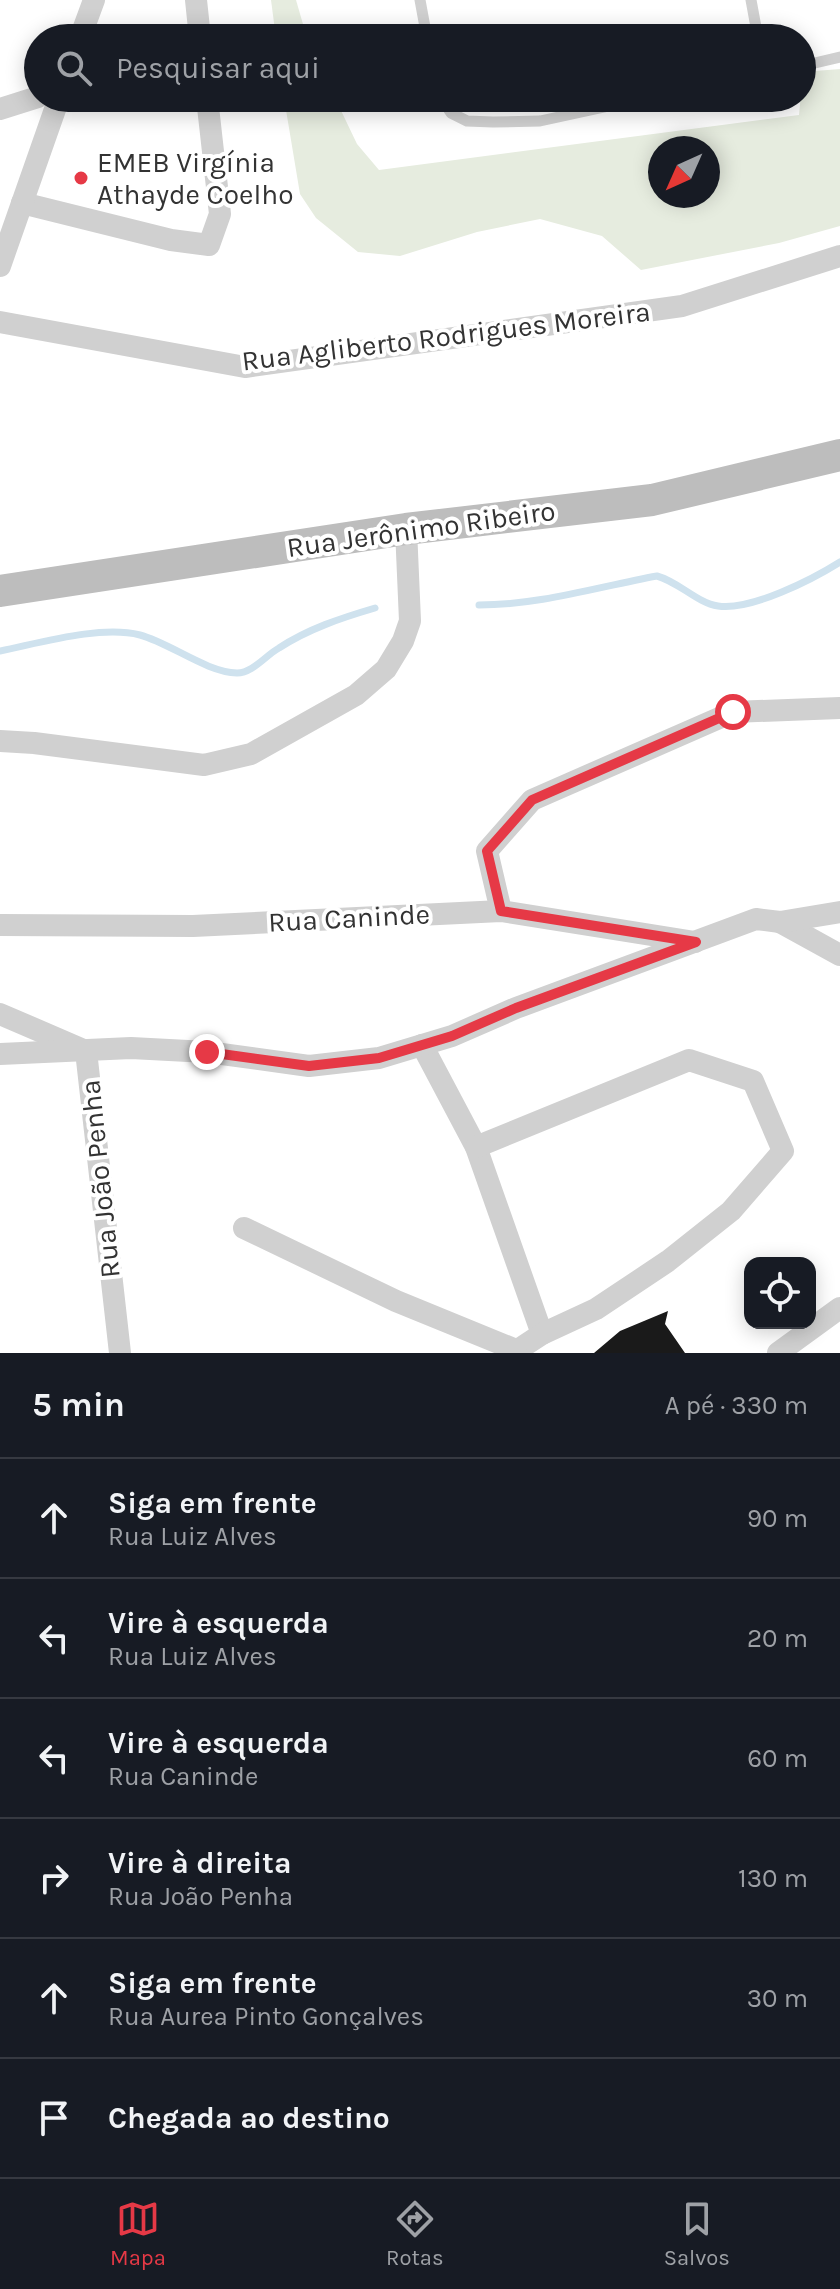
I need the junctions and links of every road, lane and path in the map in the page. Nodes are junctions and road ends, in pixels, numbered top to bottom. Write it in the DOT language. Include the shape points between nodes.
graph roads {
  1 [pos="94,0"];
  2 [pos="196,0"];
  3 [pos="420,0"];
  4 [pos="751,0"];
  5 [pos="85,24"];
  6 [pos="199,24"];
  7 [pos="424,24"];
  8 [pos="755,24"];
  9 [pos="840,57"];
  10 [pos="816,63"];
  11 [pos="24,101"];
  12 [pos="0,109"];
  13 [pos="54,112"];
  14 [pos="209,112"];
  15 [pos="450,112"];
  16 [pos="581,112"];
  17 [pos="22,203"];
  18 [pos="840,256"];
  19 [pos="0,266"];
  20 [pos="0,322"];
  21 [pos="840,455"];
  22 [pos="406,529"];
  23 [pos="0,591"];
  24 [pos="840,708"];
  25 [pos="0,741"];
  26 [pos="501,911"];
  27 [pos="840,912"];
  28 [pos="780,922"];
  29 [pos="0,925"];
  30 [pos="696,942"];
  31 [pos="840,955"];
  32 [pos="0,1014"];
  33 [pos="422,1045"];
  34 [pos="86,1051"];
  35 [pos="0,1054"];
  36 [pos="476,1147"];
  37 [pos="244,1228"];
  38 [pos="840,1308"];
  39 [pos="542,1334"];
  40 [pos="515,1351"];
  41 [pos="120,1353"];
  42 [pos="778,1353"];
  1 -- 5 [label="street"];
  2 -- 6 [label="street"];
  3 -- 7 [label="lane"];
  4 -- 8 [label="lane"];
  9 -- 10 [label="lane"];
  11 -- 12 [label="street"];
  13 -- 17 [label="street"];
  14 -- 17 [label="street" via="220,214 209,245"];
  15 -- 16 [label="lane" via="467,121 493,122 540,121"];
  17 -- 19 [label="street"];
  18 -- 20 [label="street, Rua Agliberto Rodrigues Moreira" via="682,306 245,367"];
  21 -- 22 [label="street, Rua Jerônimo Ribeiro" via="652,500"];
  22 -- 23 [label="street, Rua Jerônimo Ribeiro"];
  22 -- 25 [label="street" via="410,621 386,669 356,695 251,754 204,765"];
  24 -- 26 [label="street" via="733,712 532,800 487,851"];
  26 -- 29 [label="street, Rua Caninde" via="193,926"];
  26 -- 30 [label="street, Rua Caninde"];
  27 -- 28 [label="street"];
  28 -- 30 [label="street" via="756,919"];
  28 -- 31 [label="street"];
  30 -- 33 [label="street"];
  32 -- 34 [label="street, Rua João Penha"];
  33 -- 34 [label="street" via="379,1058 309,1066 207,1052"];
  33 -- 36 [label="street"];
  34 -- 35 [label="street"];
  34 -- 41 [label="street, Rua João Penha"];
  36 -- 39 [label="street"];
  36 -- 39 [label="street" via="689,1060 753,1081 783,1151 731,1211 668,1261 596,1309"];
  37 -- 40 [label="street"];
  38 -- 42 [label="street"];
  39 -- 40 [label="street"];
}
